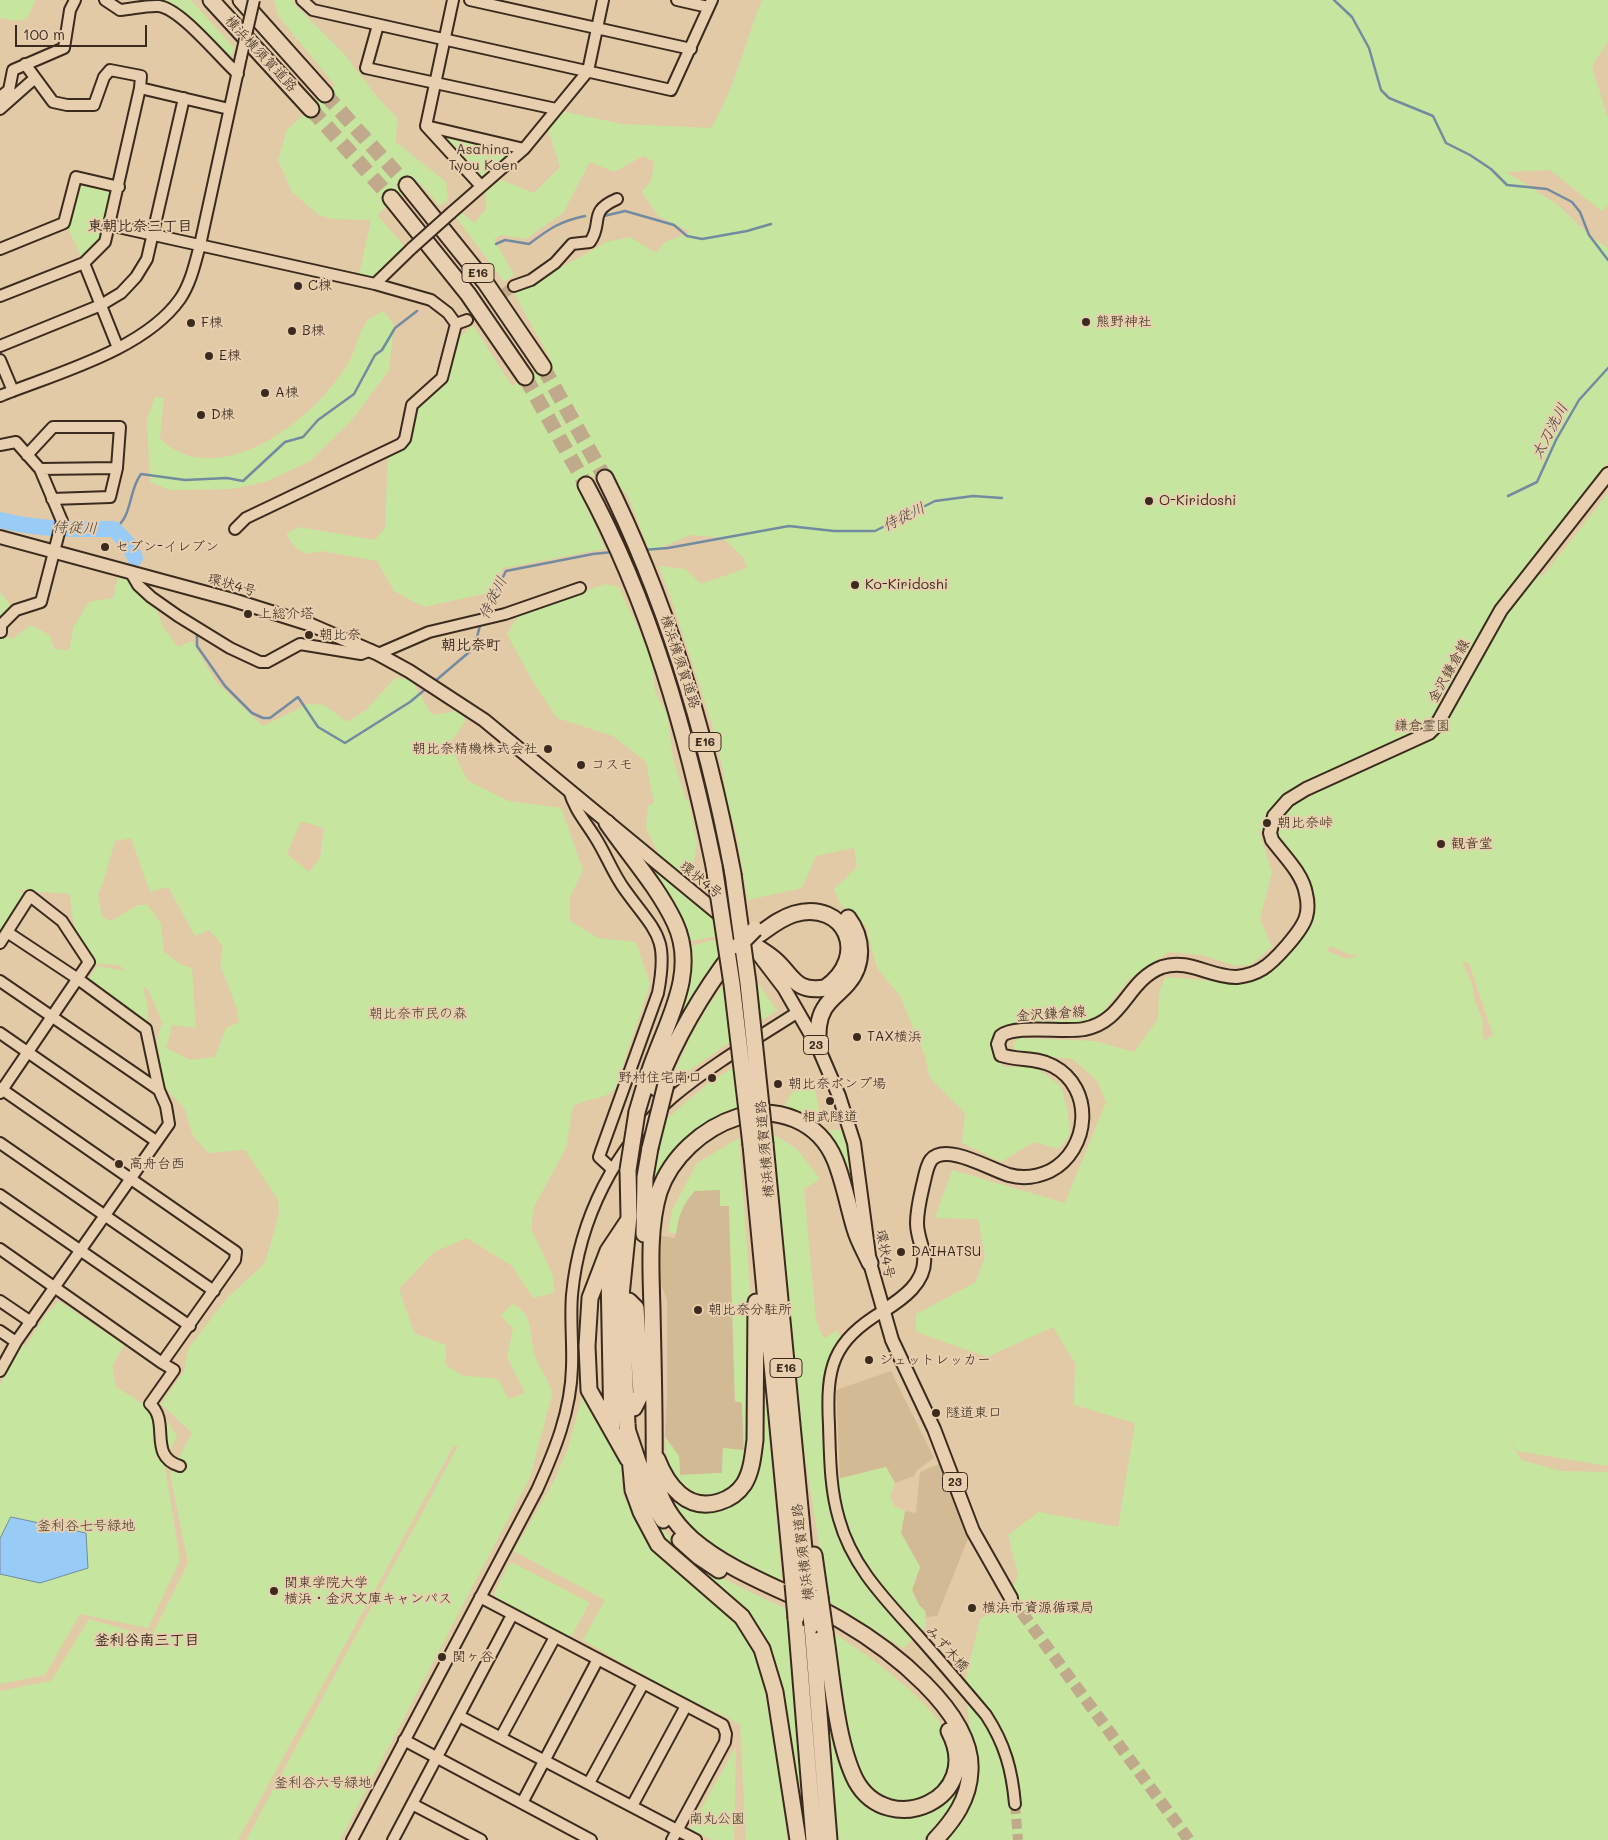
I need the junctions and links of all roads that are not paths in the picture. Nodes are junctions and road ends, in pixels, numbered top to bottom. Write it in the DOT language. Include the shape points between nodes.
graph roads {
  1 [pos="75,0"];
  2 [pos="104,0"];
  3 [pos="210,0"];
  4 [pos="240,0"];
  5 [pos="254,0"];
  6 [pos="302,0"];
  7 [pos="453,0"];
  8 [pos="470,0"];
  9 [pos="602,0"];
  10 [pos="677,0"];
  11 [pos="710,4"];
  12 [pos="378,25"];
  13 [pos="597,28"];
  14 [pos="445,40"];
  15 [pos="691,48"];
  16 [pos="25,64"];
  17 [pos="588,72"];
  18 [pos="238,74"];
  19 [pos="35,78"];
  20 [pos="435,82"];
  21 [pos="140,88"];
  22 [pos="326,94"];
  23 [pos="0,97"];
  24 [pos="184,98"];
  25 [pos="229,108"];
  26 [pos="0,109"];
  27 [pos="311,109"];
  28 [pos="556,109"];
  29 [pos="426,126"];
  30 [pos="524,149"];
  31 [pos="407,185"];
  32 [pos="481,186"];
  33 [pos="119,187"];
  34 [pos="391,198"];
  35 [pos="617,199"];
  36 [pos="109,225"];
  37 [pos="153,233"];
  38 [pos="200,245"];
  39 [pos="0,250"];
  40 [pos="84,264"];
  41 [pos="375,284"];
  42 [pos="514,286"];
  43 [pos="0,296"];
  44 [pos="101,305"];
  45 [pos="467,320"];
  46 [pos="456,324"];
  47 [pos="0,346"];
  48 [pos="118,348"];
  49 [pos="0,363"];
  50 [pos="543,367"];
  51 [pos="525,377"];
  52 [pos="13,391"];
  53 [pos="0,396"];
  54 [pos="0,445"];
  55 [pos="27,455"];
  56 [pos="117,468"];
  57 [pos="40,469"];
  58 [pos="1608,474"];
  59 [pos="605,478"];
  60 [pos="586,484"];
  61 [pos="52,498"];
  62 [pos="235,529"];
  63 [pos="0,538"];
  64 [pos="53,552"];
  65 [pos="131,573"];
  66 [pos="580,588"];
  67 [pos="1,632"];
  68 [pos="374,652"];
  69 [pos="569,790"];
  70 [pos="607,823"];
  71 [pos="7,932"];
  72 [pos="754,934"];
  73 [pos="0,943"];
  74 [pos="78,979"];
  75 [pos="0,981"];
  76 [pos="798,1012"];
  77 [pos="53,1018"];
  78 [pos="0,1033"];
  79 [pos="818,1047"];
  80 [pos="29,1052"];
  81 [pos="1,1090"];
  82 [pos="159,1090"];
  83 [pos="156,1141"];
  84 [pos="0,1143"];
  85 [pos="758,1145"];
  86 [pos="645,1150"];
  87 [pos="612,1168"];
  88 [pos="754,1174"];
  89 [pos="131,1178"];
  90 [pos="0,1195"];
  91 [pos="105,1216"];
  92 [pos="629,1218"];
  93 [pos="619,1234"];
  94 [pos="0,1249"];
  95 [pos="81,1251"];
  96 [pos="870,1263"];
  97 [pos="618,1278"];
  98 [pos="651,1278"];
  99 [pos="55,1287"];
  100 [pos="214,1291"];
  101 [pos="0,1301"];
  102 [pos="883,1311"];
  103 [pos="31,1322"];
  104 [pos="190,1326"];
  105 [pos="0,1331"];
  106 [pos="16,1342"];
  107 [pos="162,1363"];
  108 [pos="0,1372"];
  109 [pos="627,1428"];
  110 [pos="612,1432"];
  111 [pos="654,1453"];
  112 [pos="630,1462"];
  113 [pos="180,1466"];
  114 [pos="480,1597"];
  115 [pos="1011,1598"];
  116 [pos="512,1615"];
  117 [pos="818,1628"];
  118 [pos="554,1637"];
  119 [pos="598,1659"];
  120 [pos="643,1684"];
  121 [pos="686,1706"];
  122 [pos="459,1716"];
  123 [pos="501,1737"];
  124 [pos="404,1740"];
  125 [pos="436,1758"];
  126 [pos="546,1761"];
  127 [pos="589,1783"];
  128 [pos="522,1803"];
  129 [pos="412,1804"];
  130 [pos="1015,1804"];
  131 [pos="632,1806"];
  132 [pos="674,1835"];
  133 [pos="572,1836"];
  134 [pos="352,1840"];
  135 [pos="393,1840"];
  136 [pos="481,1840"];
  137 [pos="591,1840"];
  138 [pos="696,1840"];
  139 [pos="798,1840"];
  140 [pos="814,1840"];
  141 [pos="829,1840"];
  142 [pos="935,1840"];
  1 -- 16 [label="street" via="70,10 64,48"];
  2 -- 18 [label="street" via="120,10 148,6 169,10"];
  3 -- 27 [label="highway, 横浜横須賀道路"];
  4 -- 22 [label="highway, 横浜横須賀道路"];
  5 -- 18 [label="street, bridge"];
  6 -- 12 [label="street" via="313,10"];
  7 -- 14 [label="street"];
  8 -- 13 [label="street"];
  9 -- 13 [label="street"];
  10 -- 11 [label="street"];
  11 -- 15 [label="street"];
  12 -- 14 [label="street"];
  12 -- 20 [label="street" via="366,68"];
  13 -- 15 [label="street"];
  13 -- 17 [label="street"];
  14 -- 17 [label="street"];
  14 -- 20 [label="street"];
  15 -- 17 [label="street" via="672,90"];
  16 -- 19 [label="street"];
  16 -- 23 [label="street" via="13,70 9,90"];
  17 -- 28 [label="street"];
  18 -- 25 [label="street"];
  19 -- 21 [label="street" via="53,102 67,105 94,105 104,77 110,70 141,76"];
  19 -- 26 [label="street"];
  20 -- 28 [label="street"];
  20 -- 29 [label="street"];
  21 -- 24 [label="street"];
  21 -- 33 [label="street"];
  24 -- 25 [label="street"];
  24 -- 37 [label="street"];
  25 -- 38 [label="street"];
  28 -- 30 [label="street"];
  29 -- 30 [label="street"];
  29 -- 32 [label="street"];
  30 -- 32 [label="street"];
  31 -- 50 [label="highway, E16" via="485,282"];
  32 -- 41 [label="street, bridge"];
  33 -- 36 [label="street"];
  33 -- 39 [label="street" via="76,177 64,223"];
  34 -- 51 [label="highway, E16" via="468,294"];
  35 -- 42 [label="street" via="603,205 590,242 572,244 555,263 531,280"];
  36 -- 37 [label="street"];
  36 -- 40 [label="street" via="105,242"];
  37 -- 38 [label="street"];
  37 -- 44 [label="street" via="147,259 136,277 121,293"];
  38 -- 41 [label="street"];
  38 -- 48 [label="street" via="181,298 164,319 139,338"];
  40 -- 43 [label="street"];
  40 -- 44 [label="street"];
  41 -- 46 [label="street" via="431,300"];
  44 -- 47 [label="street"];
  44 -- 48 [label="street"];
  45 -- 46 [label="street"];
  46 -- 62 [label="street" via="442,378 412,405 403,442 246,518"];
  48 -- 52 [label="street"];
  49 -- 52 [label="street"];
  52 -- 53 [label="street"];
  54 -- 55 [label="street" via="16,442"];
  55 -- 56 [label="street" via="53,427 120,428"];
  55 -- 57 [label="street"];
  56 -- 57 [label="street"];
  56 -- 61 [label="street" via="110,497"];
  57 -- 61 [label="street"];
  58 -- 102 [label="main road, 金沢鎌倉線" via="1501,610 1429,733 1306,789 1279,808 1270,833 1272,840 1302,880 1307,906 1301,926 1263,968 1235,977 1186,965 1162,968 1136,986 1116,1013 1100,1024 1083,1030 1013,1031 1001,1036 998,1044 1001,1055 1038,1060 1054,1067 1072,1083 1084,1115 1081,1135 1059,1165 1038,1176 1008,1175 958,1155 938,1155 931,1161 917,1211 916,1224 924,1256 922,1272 906,1294"];
  59 -- 85 [label="highway, 横浜横須賀道路 / E16, bridge" via="664,614 701,726 720,808 747,973"];
  60 -- 85 [label="highway, 横浜横須賀道路 / E16, bridge" via="624,562 688,751 714,866"];
  61 -- 64 [label="street" via="62,521"];
  63 -- 64 [label="main road, 環状4号 / 23"];
  64 -- 65 [label="main road, 環状4号 / 23"];
  64 -- 67 [label="street" via="41,602 16,610 1,625"];
  65 -- 68 [label="main road, 環状4号 / 23" via="309,624"];
  65 -- 68 [label="street" via="144,591 178,616 260,662 267,662 300,644 361,654"];
  66 -- 68 [label="street" via="505,614 429,632"];
  68 -- 69 [label="main road, 環状4号 / 23" via="484,720"];
  69 -- 70 [label="main road, 環状4号 / 23"];
  69 -- 87 [label="street" via="578,814 625,890 651,923 662,948 658,994 599,1158"];
  70 -- 72 [label="main road, 環状4号 / 23" via="712,908"];
  70 -- 92 [label="highway, bridge" via="676,924 684,965 679,993 649,1070 637,1112 628,1170"];
  71 -- 73 [label="street"];
  71 -- 74 [label="street"];
  71 -- 74 [label="street" via="30,896 62,921 89,962"];
  72 -- 72 [label="highway" via="790,979 805,988 825,988 844,970 848,960 846,932 835,921 819,914 795,914"];
  72 -- 76 [label="main road, 環状4号 / 23" via="768,964"];
  72 -- 79 [label="highway" via="778,912 806,903 836,910 854,926 859,938 859,962 848,984 823,1010 818,1022"];
  72 -- 86 [label="highway, bridge" via="737,954 698,1015 661,1086"];
  74 -- 77 [label="street"];
  74 -- 82 [label="street" via="146,1029"];
  75 -- 77 [label="street"];
  76 -- 79 [label="main road, 環状4号 / 23"];
  76 -- 87 [label="street" via="674,1096 638,1132"];
  77 -- 80 [label="street"];
  77 -- 82 [label="street"];
  78 -- 80 [label="street"];
  79 -- 96 [label="main road, 環状4号 / 23" via="854,1143"];
  80 -- 81 [label="street"];
  80 -- 83 [label="street"];
  81 -- 89 [label="street"];
  82 -- 83 [label="street" via="169,1124"];
  83 -- 89 [label="street"];
  84 -- 91 [label="street"];
  85 -- 88 [label="highway, 横浜横須賀道路 / E16"];
  85 -- 117 [label="highway, 横浜横須賀道路 / E16, bridge" via="790,1403 796,1492"];
  86 -- 92 [label="highway"];
  86 -- 98 [label="highway" via="644,1243"];
  87 -- 114 [label="street" via="591,1213 576,1268 571,1320 572,1376 560,1438 537,1490"];
  88 -- 111 [label="highway" via="758,1356 755,1440 748,1476 742,1486 725,1500 703,1504 681,1496 672,1487"];
  88 -- 140 [label="highway, 横浜横須賀道路 / E16, bridge"];
  89 -- 91 [label="street"];
  89 -- 100 [label="street" via="236,1252 235,1260"];
  90 -- 95 [label="street"];
  91 -- 95 [label="street"];
  91 -- 100 [label="street"];
  92 -- 93 [label="highway"];
  92 -- 97 [label="highway"];
  93 -- 97 [label="highway"];
  93 -- 110 [label="highway" via="608,1251 592,1292 587,1359 589,1390"];
  94 -- 99 [label="street"];
  95 -- 99 [label="street"];
  95 -- 104 [label="street"];
  96 -- 98 [label="highway" via="855,1231 834,1158 823,1141 800,1120 770,1112 754,1113 721,1124 689,1146 666,1176 658,1199"];
  96 -- 102 [label="main road, 環状4号 / 23"];
  97 -- 109 [label="highway"];
  97 -- 109 [label="highway" via="629,1301 634,1408"];
  97 -- 110 [label="highway"];
  98 -- 111 [label="highway" via="659,1299 661,1397 653,1429"];
  99 -- 103 [label="street"];
  99 -- 107 [label="street"];
  100 -- 104 [label="street"];
  101 -- 103 [label="street"];
  102 -- 115 [label="main road, 環状4号 / 23" via="902,1364 934,1429 973,1531"];
  102 -- 130 [label="street, みず木橋" via="852,1332 842,1343 831,1369 827,1395 832,1481 838,1519 850,1550 867,1577 999,1734 1012,1774"];
  103 -- 106 [label="street"];
  104 -- 107 [label="street"];
  105 -- 106 [label="street"];
  106 -- 108 [label="street"];
  107 -- 113 [label="street" via="174,1370 150,1404 158,1418 164,1456 167,1462"];
  109 -- 112 [label="highway"];
  109 -- 117 [label="highway" via="652,1503 683,1544 718,1570 854,1638 901,1674 925,1698 950,1732 958,1755 947,1792 927,1808 910,1812 883,1806 869,1797 857,1783 842,1735"];
  110 -- 112 [label="highway"];
  111 -- 142 [label="highway" via="654,1475 662,1499 692,1539 723,1561 825,1612 882,1646 930,1689 950,1713 969,1751 970,1770 960,1807"];
  112 -- 139 [label="highway" via="633,1490 658,1544 742,1617 762,1649 775,1692"];
  114 -- 116 [label="street"];
  114 -- 124 [label="street"];
  116 -- 118 [label="street"];
  116 -- 122 [label="street"];
  117 -- 141 [label="highway, 横浜横須賀道路 / E16"];
  118 -- 119 [label="street"];
  118 -- 123 [label="street"];
  119 -- 120 [label="street"];
  119 -- 126 [label="street"];
  120 -- 121 [label="street"];
  120 -- 127 [label="street"];
  121 -- 131 [label="street"];
  121 -- 132 [label="street" via="723,1725 726,1734 725,1742"];
  122 -- 123 [label="street"];
  122 -- 125 [label="street"];
  123 -- 126 [label="street"];
  124 -- 125 [label="street"];
  124 -- 134 [label="street"];
  125 -- 128 [label="street"];
  125 -- 129 [label="street"];
  126 -- 127 [label="street"];
  126 -- 128 [label="street"];
  127 -- 131 [label="street"];
  128 -- 133 [label="street"];
  129 -- 135 [label="street"];
  129 -- 136 [label="street"];
  131 -- 132 [label="street"];
  132 -- 138 [label="street"];
  133 -- 137 [label="street"];
}
